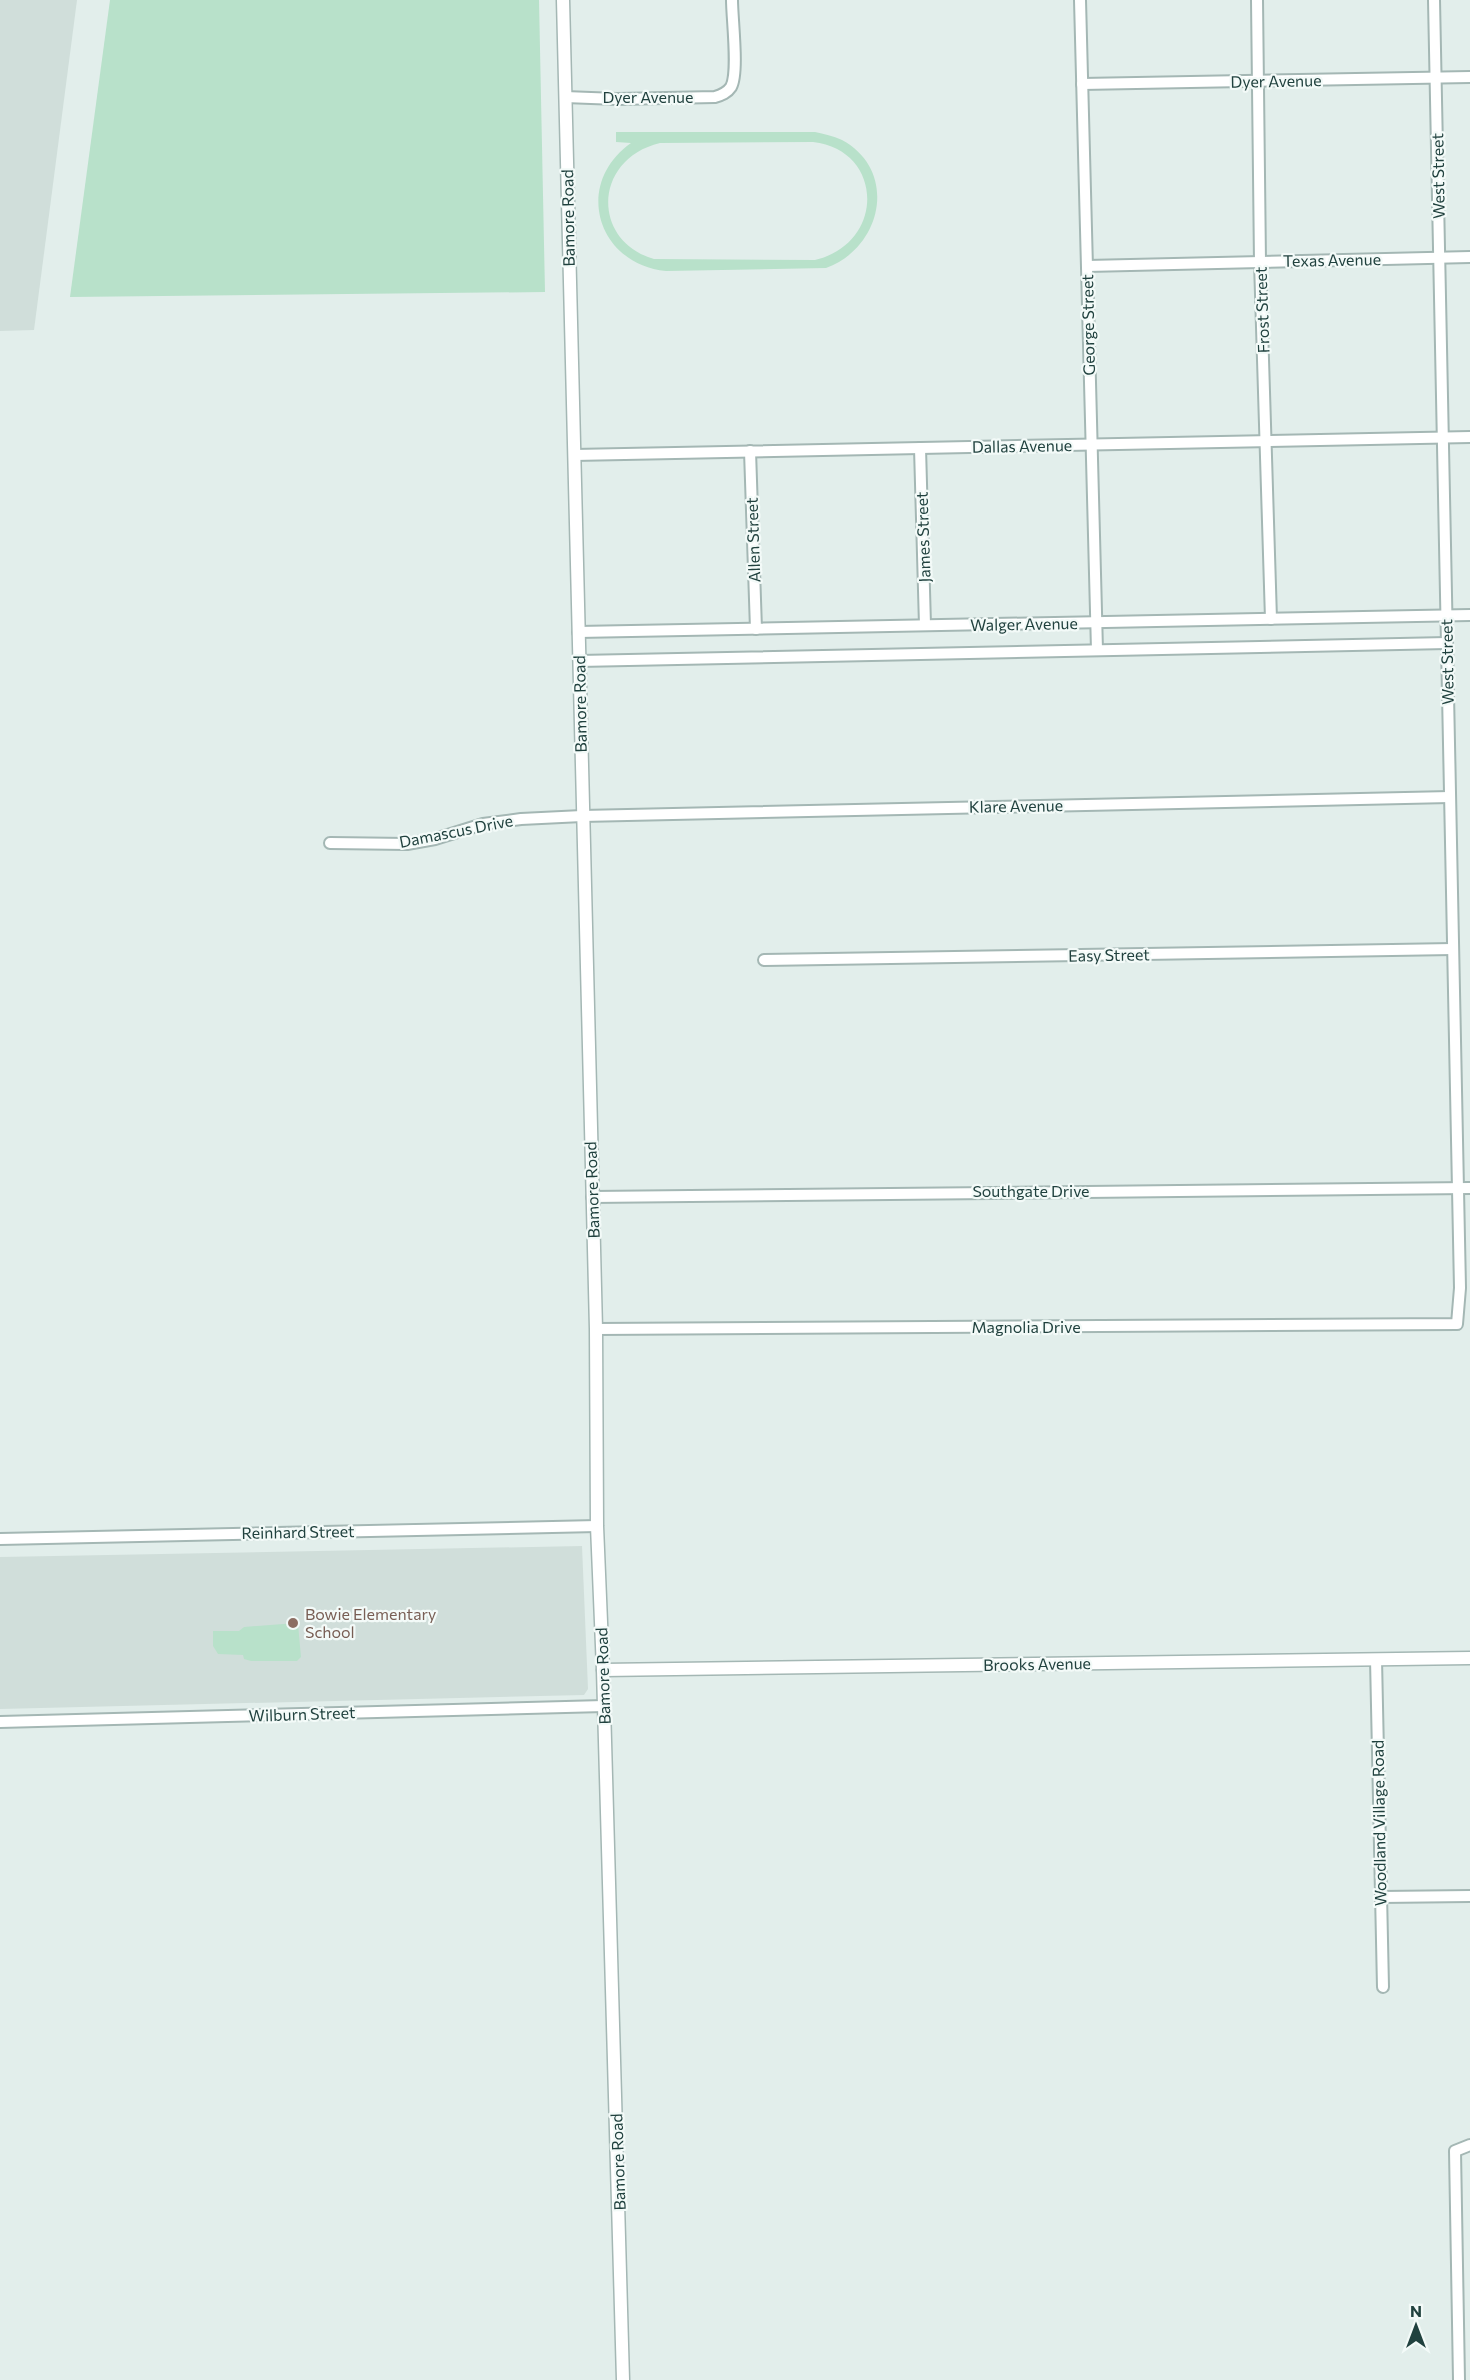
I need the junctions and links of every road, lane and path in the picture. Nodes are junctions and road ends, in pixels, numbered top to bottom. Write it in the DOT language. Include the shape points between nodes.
graph roads {
  1 [pos="563,0"];
  2 [pos="732,0"];
  3 [pos="1080,0"];
  4 [pos="1257,0"];
  5 [pos="1434,0"];
  6 [pos="1470,77"];
  7 [pos="1436,78"];
  8 [pos="1259,81"];
  9 [pos="1082,84"];
  10 [pos="565,97"];
  11 [pos="1470,257"];
  12 [pos="1439,258"];
  13 [pos="1260,262"];
  14 [pos="1087,266"];
  15 [pos="1443,437"];
  16 [pos="1470,437"];
  17 [pos="1266,441"];
  18 [pos="1090,445"];
  19 [pos="920,448"];
  20 [pos="750,452"];
  21 [pos="574,455"];
  22 [pos="1470,615"];
  23 [pos="1446,616"];
  24 [pos="1270,619"];
  25 [pos="1096,622"];
  26 [pos="925,626"];
  27 [pos="756,628"];
  28 [pos="578,632"];
  29 [pos="1447,643"];
  30 [pos="1097,650"];
  31 [pos="579,661"];
  32 [pos="1450,796"];
  33 [pos="582,816"];
  34 [pos="330,843"];
  35 [pos="1453,949"];
  36 [pos="764,960"];
  37 [pos="1458,1188"];
  38 [pos="1470,1188"];
  39 [pos="592,1197"];
  40 [pos="1456,1324"];
  41 [pos="596,1329"];
  42 [pos="597,1526"];
  43 [pos="0,1539"];
  44 [pos="1470,1658"];
  45 [pos="1376,1659"];
  46 [pos="603,1670"];
  47 [pos="604,1706"];
  48 [pos="0,1722"];
  49 [pos="1470,1896"];
  50 [pos="1381,1897"];
  51 [pos="1383,1987"];
  52 [pos="1470,2145"];
  53 [pos="623,2380"];
  54 [pos="1459,2380"];
  1 -- 10 [label="street, Bamore Road"];
  2 -- 10 [label="street, Dyer Avenue" via="734,74 729,90 715,97"];
  3 -- 9 [label="street, George Street"];
  4 -- 8 [label="street, Frost Street"];
  5 -- 7 [label="street, West Street"];
  6 -- 7 [label="street, Dyer Avenue"];
  7 -- 8 [label="street, Dyer Avenue"];
  7 -- 12 [label="street, West Street"];
  8 -- 9 [label="street, Dyer Avenue"];
  8 -- 13 [label="street, Frost Street"];
  9 -- 14 [label="street, George Street"];
  10 -- 21 [label="street, Bamore Road"];
  11 -- 12 [label="street, Texas Avenue"];
  12 -- 13 [label="street, Texas Avenue"];
  12 -- 15 [label="street, West Street"];
  13 -- 14 [label="street, Texas Avenue"];
  13 -- 17 [label="street, Frost Street"];
  14 -- 18 [label="street, George Street"];
  15 -- 16 [label="street, Dallas Avenue"];
  15 -- 17 [label="street, Dallas Avenue"];
  15 -- 23 [label="street, West Street"];
  17 -- 18 [label="street, Dallas Avenue"];
  17 -- 24 [label="street, Frost Street"];
  18 -- 19 [label="street, Dallas Avenue"];
  18 -- 25 [label="street, George Street"];
  19 -- 20 [label="street, Dallas Avenue"];
  19 -- 26 [label="street, James Street"];
  20 -- 21 [label="street, Dallas Avenue"];
  20 -- 27 [label="street, Allen Street"];
  21 -- 28 [label="street, Bamore Road"];
  22 -- 23 [label="street, Walger Avenue"];
  23 -- 24 [label="street, Walger Avenue"];
  23 -- 29 [label="street, West Street"];
  24 -- 25 [label="street, Walger Avenue"];
  25 -- 26 [label="street, Walger Avenue"];
  25 -- 30 [label="street, George Street"];
  26 -- 27 [label="street, Walger Avenue"];
  27 -- 28 [label="street, Walger Avenue"];
  28 -- 31 [label="street, Bamore Road"];
  29 -- 30 [label="street, Walger Avenue"];
  29 -- 32 [label="street, West Street"];
  30 -- 31 [label="street, Walger Avenue"];
  31 -- 33 [label="street, Bamore Road"];
  32 -- 33 [label="street, Klare Avenue"];
  32 -- 35 [label="street, West Street"];
  33 -- 34 [label="street, Damascus Drive" via="483,824 407,844"];
  33 -- 39 [label="street, Bamore Road"];
  35 -- 36 [label="street, Easy Street"];
  35 -- 37 [label="street, West Street"];
  37 -- 38 [label="street, Southgate Drive"];
  37 -- 39 [label="street, Southgate Drive"];
  37 -- 40 [label="street, West Street" via="1460,1288"];
  39 -- 41 [label="street, Bamore Road"];
  40 -- 41 [label="street, Magnolia Drive"];
  41 -- 42 [label="street, Bamore Road"];
  42 -- 43 [label="street, Reinhard Street"];
  42 -- 46 [label="street, Bamore Road"];
  44 -- 45 [label="street, Brooks Avenue"];
  45 -- 46 [label="street, Brooks Avenue"];
  45 -- 50 [label="street, Woodland Village Road"];
  46 -- 47 [label="street, Bamore Road"];
  47 -- 48 [label="street, Wilburn Street"];
  47 -- 53 [label="street, Bamore Road"];
  49 -- 50 [label="street"];
  50 -- 51 [label="street, Woodland Village Road"];
  52 -- 54 [label="street" via="1455,2151"];
}
